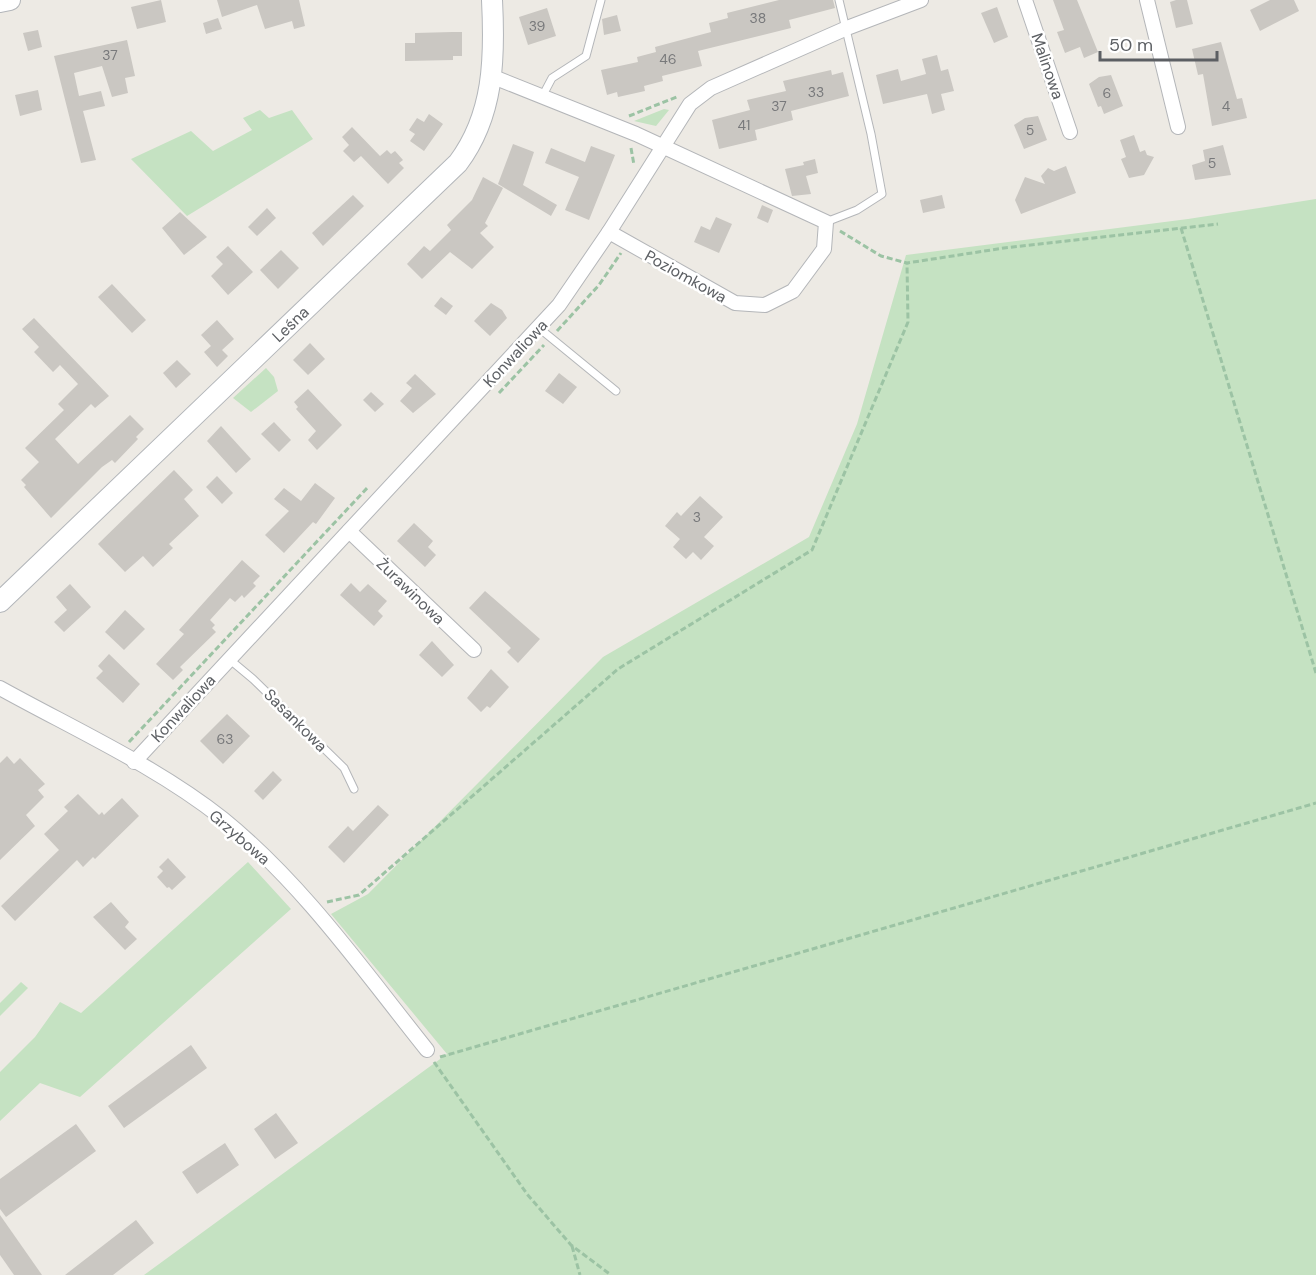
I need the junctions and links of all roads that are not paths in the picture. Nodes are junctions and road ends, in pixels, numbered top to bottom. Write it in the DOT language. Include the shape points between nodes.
graph roads {
  1 [pos="10,0"];
  2 [pos="492,0"];
  3 [pos="601,0"];
  4 [pos="840,0"];
  5 [pos="921,0"];
  6 [pos="1025,0"];
  7 [pos="1147,0"];
  8 [pos="0,2"];
  9 [pos="847,28"];
  10 [pos="491,76"];
  11 [pos="543,96"];
  12 [pos="1178,128"];
  13 [pos="1070,132"];
  14 [pos="661,147"];
  15 [pos="826,222"];
  16 [pos="609,232"];
  17 [pos="539,328"];
  18 [pos="616,392"];
  19 [pos="349,531"];
  20 [pos="0,602"];
  21 [pos="474,650"];
  22 [pos="229,659"];
  23 [pos="0,688"];
  24 [pos="134,762"];
  25 [pos="354,789"];
  26 [pos="427,1050"];
  1 -- 8 [label="street"];
  2 -- 10 [label="street, Leśna"];
  3 -- 11 [label="lane" via="586,56 552,78"];
  4 -- 9 [label="lane"];
  5 -- 9 [label="street, Konwaliowa"];
  6 -- 13 [label="street, Malinowa"];
  7 -- 12 [label="street"];
  9 -- 14 [label="street, Konwaliowa" via="711,88 690,104"];
  9 -- 15 [label="lane" via="882,194 857,210"];
  10 -- 11 [label="street"];
  10 -- 20 [label="street, Leśna" via="480,127 450,172"];
  11 -- 14 [label="street"];
  14 -- 15 [label="street"];
  14 -- 16 [label="street, Konwaliowa"];
  15 -- 16 [label="street, Poziomkowa" via="824,249 793,291 765,305 735,303"];
  16 -- 17 [label="street, Konwaliowa"];
  17 -- 18 [label="lane"];
  17 -- 19 [label="street, Konwaliowa"];
  19 -- 21 [label="street, Żurawinowa"];
  19 -- 22 [label="street, Konwaliowa"];
  22 -- 24 [label="street, Konwaliowa"];
  22 -- 25 [label="lane, Sasankowa" via="344,768"];
  23 -- 24 [label="street, Grzybowa"];
  24 -- 26 [label="street, Grzybowa" via="221,818 249,842 312,906"];
}
